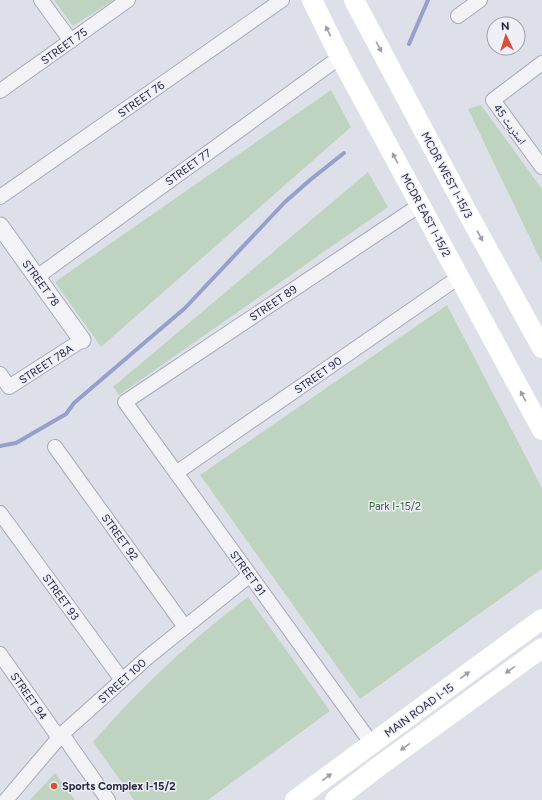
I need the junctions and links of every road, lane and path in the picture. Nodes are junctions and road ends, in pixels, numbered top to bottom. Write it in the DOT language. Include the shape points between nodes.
graph roads {
  1 [pos="41,0"];
  2 [pos="128,0"];
  3 [pos="282,0"];
  4 [pos="312,0"];
  5 [pos="354,0"];
  6 [pos="480,0"];
  7 [pos="458,16"];
  8 [pos="71,41"];
  9 [pos="340,56"];
  10 [pos="542,63"];
  11 [pos="0,91"];
  12 [pos="542,167"];
  13 [pos="0,197"];
  14 [pos="420,205"];
  15 [pos="0,226"];
  16 [pos="37,277"];
  17 [pos="459,277"];
  18 [pos="82,340"];
  19 [pos="542,348"];
  20 [pos="0,374"];
  21 [pos="125,402"];
  22 [pos="542,430"];
  23 [pos="55,447"];
  24 [pos="176,473"];
  25 [pos="0,513"];
  26 [pos="250,575"];
  27 [pos="542,619"];
  28 [pos="185,627"];
  29 [pos="542,648"];
  30 [pos="0,654"];
  31 [pos="122,680"];
  32 [pos="61,736"];
  33 [pos="372,744"];
  34 [pos="0,797"];
  35 [pos="2,800"];
  36 [pos="6,800"];
  37 [pos="108,800"];
  38 [pos="295,800"];
  39 [pos="335,800"];
  1 -- 8 [label="street"];
  2 -- 8 [label="street, STREET 75"];
  3 -- 13 [label="street, STREET 76"];
  9 -- 4 [label="main road, MCDR EAST I-15/2, one-way"];
  5 -- 19 [label="main road, MCDR WEST I-15/3, one-way"];
  6 -- 7 [label="street"];
  8 -- 11 [label="street, STREET 75"];
  14 -- 9 [label="main road, MCDR EAST I-15/2, one-way"];
  9 -- 16 [label="street, STREET 77"];
  10 -- 12 [label="street, اسٹریٹ 45" via="493,100"];
  14 -- 17 [label="main road, MCDR EAST I-15/2"];
  14 -- 21 [label="street, STREET 89"];
  15 -- 16 [label="street, STREET 78"];
  16 -- 18 [label="street, STREET 78"];
  22 -- 17 [label="main road, MCDR EAST I-15/2, one-way"];
  17 -- 24 [label="street, STREET 90"];
  18 -- 20 [label="street, STREET 78A" via="10,387"];
  21 -- 24 [label="street, STREET 91"];
  23 -- 28 [label="street, STREET 92"];
  24 -- 26 [label="street, STREET 91"];
  25 -- 31 [label="street, STREET 93"];
  26 -- 28 [label="street, STREET 100"];
  26 -- 33 [label="street, STREET 91"];
  33 -- 27 [label="main road, MAIN ROAD I-15, one-way"];
  28 -- 31 [label="street, STREET 100"];
  29 -- 39 [label="main road, MAIN ROAD I-15, one-way"];
  30 -- 32 [label="street, STREET 94"];
  31 -- 32 [label="street, STREET 100"];
  32 -- 36 [label="street, STREET 100"];
  32 -- 37 [label="street, STREET 94"];
  38 -- 33 [label="main road, MAIN ROAD I-15, one-way"];
  34 -- 35 [label="street"];
}
